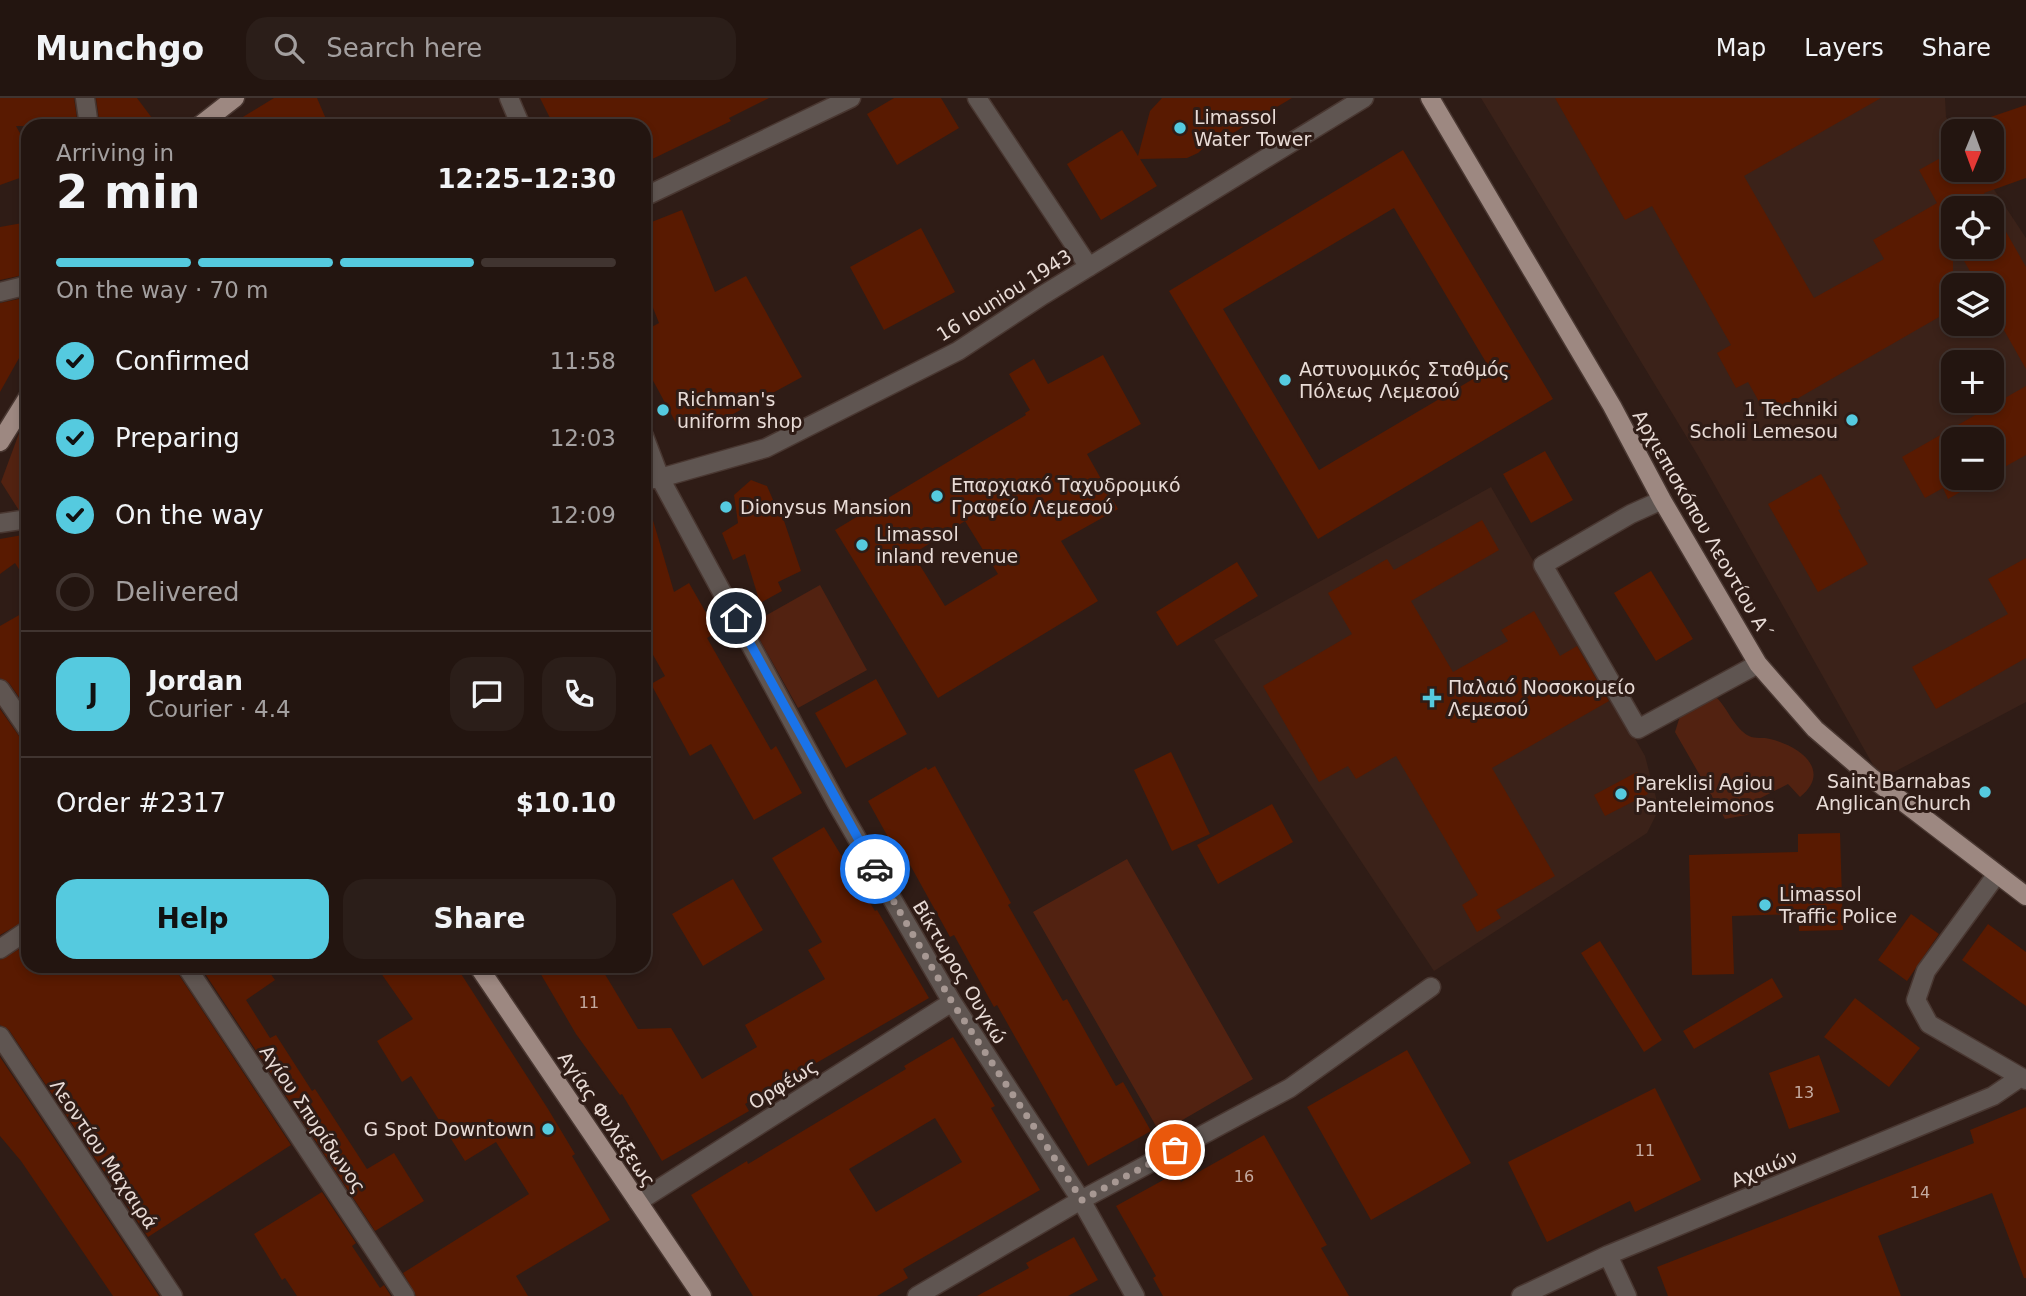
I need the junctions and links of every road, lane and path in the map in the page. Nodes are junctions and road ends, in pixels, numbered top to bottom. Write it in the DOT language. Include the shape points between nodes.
graph roads {
  1 [pos="85,98"];
  2 [pos="235,98"];
  3 [pos="509,98"];
  4 [pos="851,98"];
  5 [pos="977,98"];
  6 [pos="1364,98"];
  7 [pos="1430,98"];
  8 [pos="88,119"];
  9 [pos="208,119"];
  10 [pos="518,119"];
  11 [pos="651,194"];
  12 [pos="1089,267"];
  13 [pos="21,287"];
  14 [pos="0,292"];
  15 [pos="21,408"];
  16 [pos="0,442"];
  17 [pos="652,479"];
  18 [pos="1662,500"];
  19 [pos="21,520"];
  20 [pos="0,523"];
  21 [pos="1758,664"];
  22 [pos="0,689"];
  23 [pos="21,720"];
  24 [pos="1997,874"];
  25 [pos="2026,895"];
  26 [pos="21,935"];
  27 [pos="0,949"];
  28 [pos="191,973"];
  29 [pos="483,973"];
  30 [pos="1431,987"];
  31 [pos="952,1002"];
  32 [pos="0,1036"];
  33 [pos="2024,1078"];
  34 [pos="1082,1200"];
  35 [pos="638,1202"];
  36 [pos="1608,1255"];
  37 [pos="173,1296"];
  38 [pos="405,1296"];
  39 [pos="702,1296"];
  40 [pos="916,1296"];
  41 [pos="1135,1296"];
  42 [pos="1521,1296"];
  43 [pos="1628,1296"];
  1 -- 8 [label="street"];
  2 -- 9 [label="main road"];
  3 -- 10 [label="street"];
  4 -- 11 [label="street"];
  5 -- 12 [label="street"];
  6 -- 12 [label="street, 16 Iouniou 1943"];
  7 -- 18 [label="main road, Αρχιεπισκόπου Λεοντίου Α΄" via="1612,405"];
  12 -- 17 [label="street, 16 Iouniou 1943" via="958,351 766,448"];
  13 -- 14 [label="street"];
  15 -- 16 [label="main road"];
  17 -- 31 [label="street, Βίκτωρος Ουγκώ"];
  18 -- 21 [label="main road, Αρχιεπισκόπου Λεοντίου Α΄"];
  18 -- 21 [label="street" via="1543,565 1638,729"];
  19 -- 20 [label="street"];
  21 -- 24 [label="main road, Αρχιεπισκόπου Λεοντίου Α΄" via="1815,729"];
  22 -- 23 [label="street"];
  24 -- 25 [label="main road, Αρχιεπισκόπου Λεοντίου Α΄"];
  24 -- 33 [label="street" via="1926,971 1916,1000 1929,1024"];
  26 -- 27 [label="street"];
  28 -- 38 [label="street, Αγίου Σπυρίδωνος"];
  29 -- 35 [label="main road, Αγίας Φυλάξεως"];
  30 -- 34 [label="street" via="1290,1088"];
  31 -- 34 [label="street, Βίκτωρος Ουγκώ"];
  31 -- 35 [label="street, Ορφέως"];
  32 -- 37 [label="street, Λεοντίου Μαχαιρά"];
  33 -- 36 [label="street, Αχαιών" via="1993,1096"];
  34 -- 40 [label="street"];
  34 -- 41 [label="street, Βίκτωρος Ουγκώ"];
  35 -- 39 [label="main road, Αγίας Φυλάξεως"];
  36 -- 42 [label="street, Αχαιών"];
  36 -- 43 [label="street"];
}
